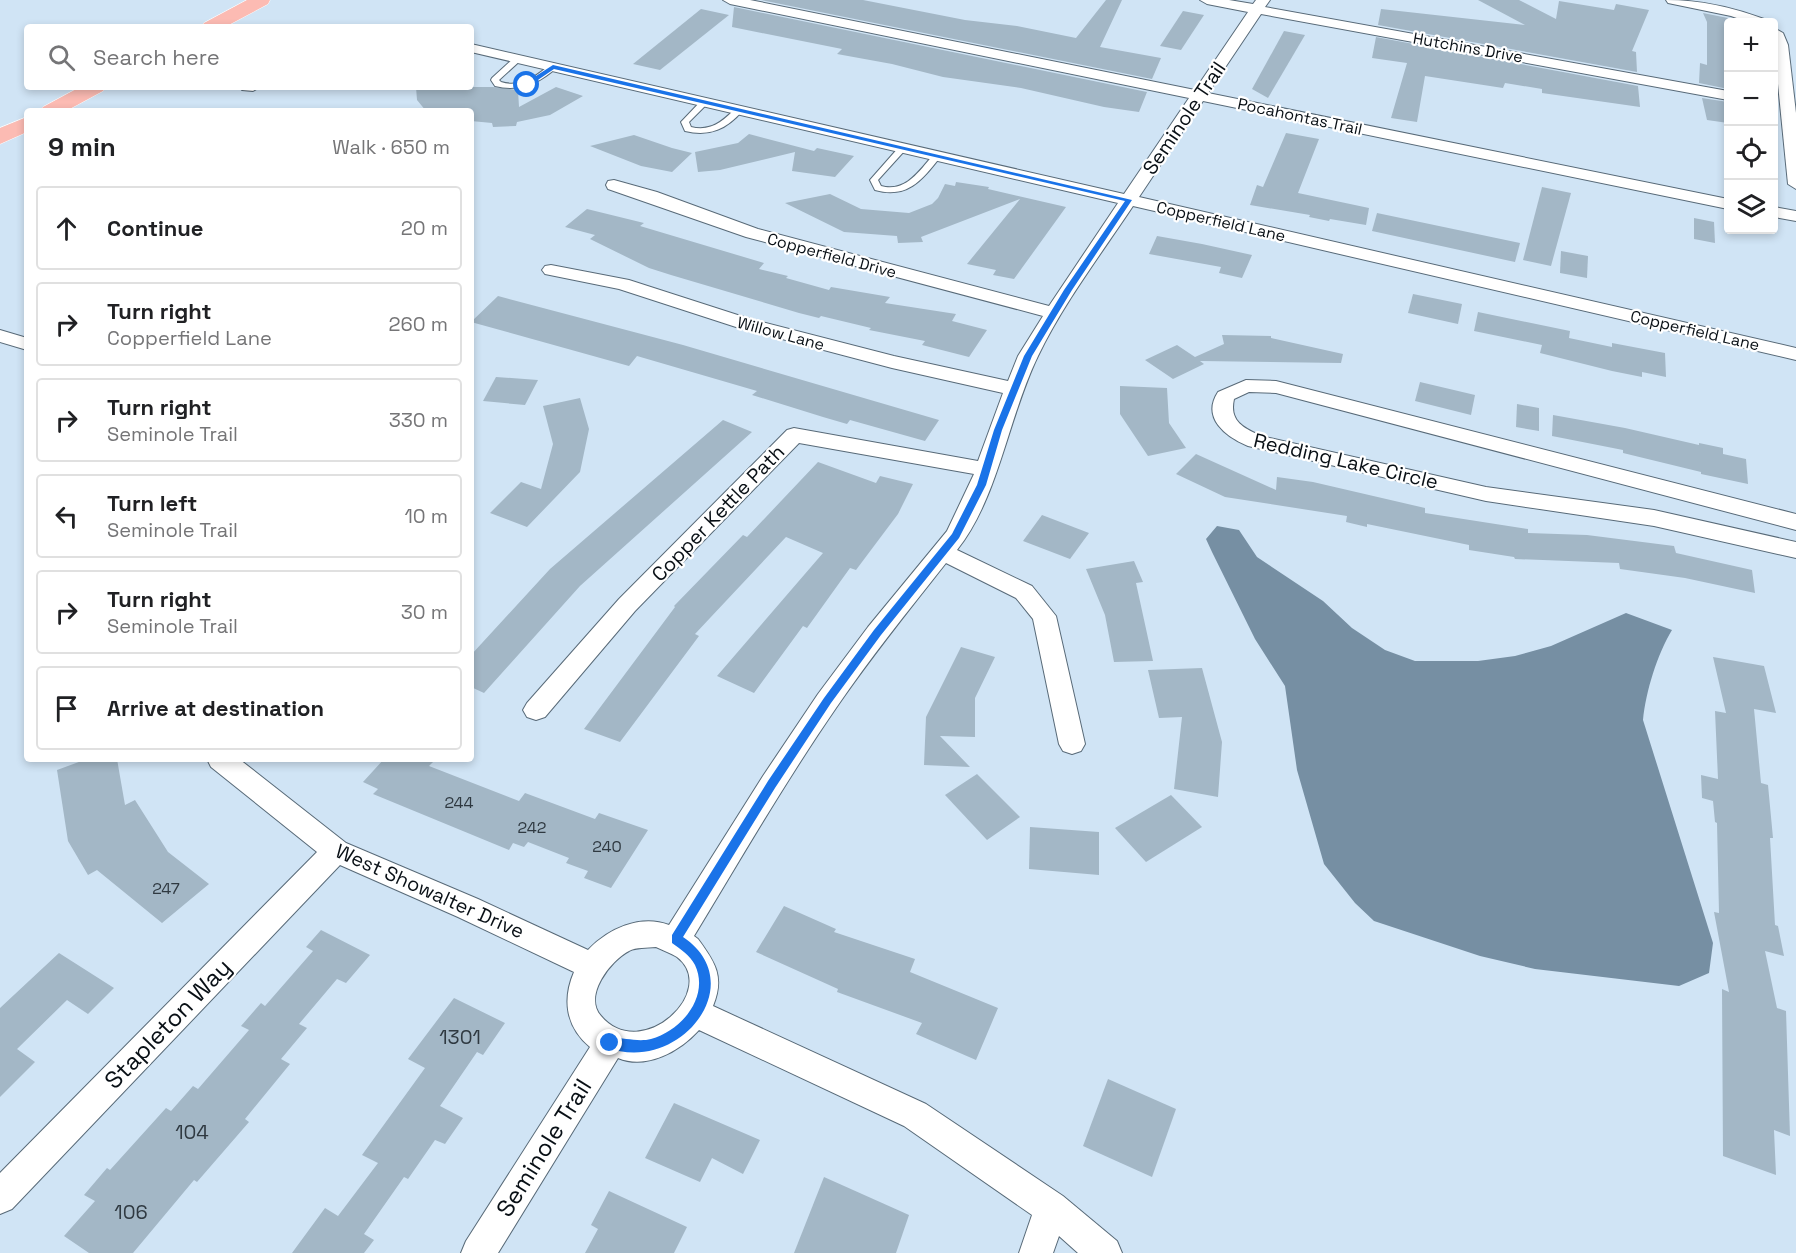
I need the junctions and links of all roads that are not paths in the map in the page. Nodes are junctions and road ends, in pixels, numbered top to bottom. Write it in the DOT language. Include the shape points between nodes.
graph roads {
  1 [pos="261,0"];
  2 [pos="730,0"];
  3 [pos="1207,0"];
  4 [pos="1673,0"];
  5 [pos="1260,4"];
  6 [pos="1748,18"];
  7 [pos="217,24"];
  8 [pos="1778,36"];
  9 [pos="474,49"];
  10 [pos="518,59"];
  11 [pos="553,67"];
  12 [pos="90,90"];
  13 [pos="1724,94"];
  14 [pos="1198,95"];
  15 [pos="705,102"];
  16 [pos="1780,104"];
  17 [pos="56,108"];
  18 [pos="739,110"];
  19 [pos="24,125"];
  20 [pos="0,137"];
  21 [pos="903,148"];
  22 [pos="937,156"];
  23 [pos="1796,184"];
  24 [pos="614,185"];
  25 [pos="1129,200"];
  26 [pos="1724,203"];
  27 [pos="1778,213"];
  28 [pos="1796,216"];
  29 [pos="551,270"];
  30 [pos="1054,313"];
  31 [pos="0,336"];
  32 [pos="24,343"];
  33 [pos="1796,354"];
  34 [pos="1014,388"];
  35 [pos="986,469"];
  36 [pos="1677,491"];
  37 [pos="1675,522"];
  38 [pos="1796,522"];
  39 [pos="1796,550"];
  40 [pos="942,552"];
  41 [pos="536,710"];
  42 [pos="1072,744"];
  43 [pos="224,762"];
  44 [pos="336,851"];
  45 [pos="676,939"];
  46 [pos="591,966"];
  47 [pos="696,1013"];
  48 [pos="610,1043"];
  49 [pos="0,1197"];
  50 [pos="1051,1208"];
  51 [pos="478,1253"];
  52 [pos="1036,1253"];
  53 [pos="1105,1253"];
  1 -- 7 [label="main road"];
  2 -- 14 [label="street, Pocahontas Trail"];
  3 -- 5 [label="street, Hutchins Drive"];
  4 -- 6 [label="street"];
  5 -- 13 [label="street, Hutchins Drive"];
  5 -- 14 [label="street, Seminole Trail"];
  8 -- 16 [label="street"];
  9 -- 10 [label="street, Copperfield Lane"];
  10 -- 11 [label="street, Copperfield Lane"];
  10 -- 11 [label="lane" via="495,80 498,84 518,88"];
  11 -- 15 [label="street, Copperfield Lane"];
  12 -- 17 [label="main road"];
  14 -- 25 [label="street, Seminole Trail"];
  14 -- 26 [label="street, Pocahontas Trail"];
  15 -- 18 [label="street, Copperfield Lane"];
  15 -- 18 [label="lane" via="688,117 688,129 716,130"];
  16 -- 23 [label="street"];
  18 -- 21 [label="street, Copperfield Lane"];
  19 -- 20 [label="main road"];
  21 -- 22 [label="street, Copperfield Lane"];
  21 -- 22 [label="lane" via="874,180 878,188 898,192 908,187"];
  22 -- 25 [label="street, Copperfield Lane"];
  24 -- 30 [label="street, Copperfield Drive" via="752,233"];
  25 -- 30 [label="street, Seminole Trail"];
  25 -- 33 [label="street, Copperfield Lane"];
  27 -- 28 [label="street"];
  29 -- 34 [label="street, Willow Lane" via="623,284 743,323 891,363"];
  30 -- 34 [label="street, Seminole Trail"];
  31 -- 32 [label="street"];
  34 -- 35 [label="street, Seminole Trail"];
  35 -- 40 [label="street, Seminole Trail" via="956,536"];
  35 -- 41 [label="street, Copper Kettle Path" via="794,435 627,605"];
  36 -- 37 [label="street"];
  36 -- 37 [label="street, Redding Lake Circle" via="1276,387 1246,386 1225,396 1222,405 1222,416 1228,426 1255,441 1486,494"];
  36 -- 38 [label="street, Redding Lake Circle"];
  37 -- 39 [label="street, Redding Lake Circle"];
  40 -- 42 [label="street" via="1024,592 1044,616"];
  40 -- 45 [label="street, Seminole Trail" via="827,701"];
  43 -- 44 [label="street, West Showalter Drive"];
  44 -- 46 [label="street, West Showalter Drive"];
  44 -- 49 [label="street, Stapleton Way"];
  45 -- 46 [label="street" via="658,934 620,941"];
  45 -- 47 [label="street" via="700,961 705,978"];
  46 -- 48 [label="street" via="580,996 582,1010 597,1035"];
  47 -- 48 [label="street" via="668,1040 639,1047"];
  47 -- 50 [label="street" via="915,1115"];
  48 -- 51 [label="street, Seminole Trail"];
  50 -- 52 [label="street"];
  50 -- 53 [label="street"];
}
